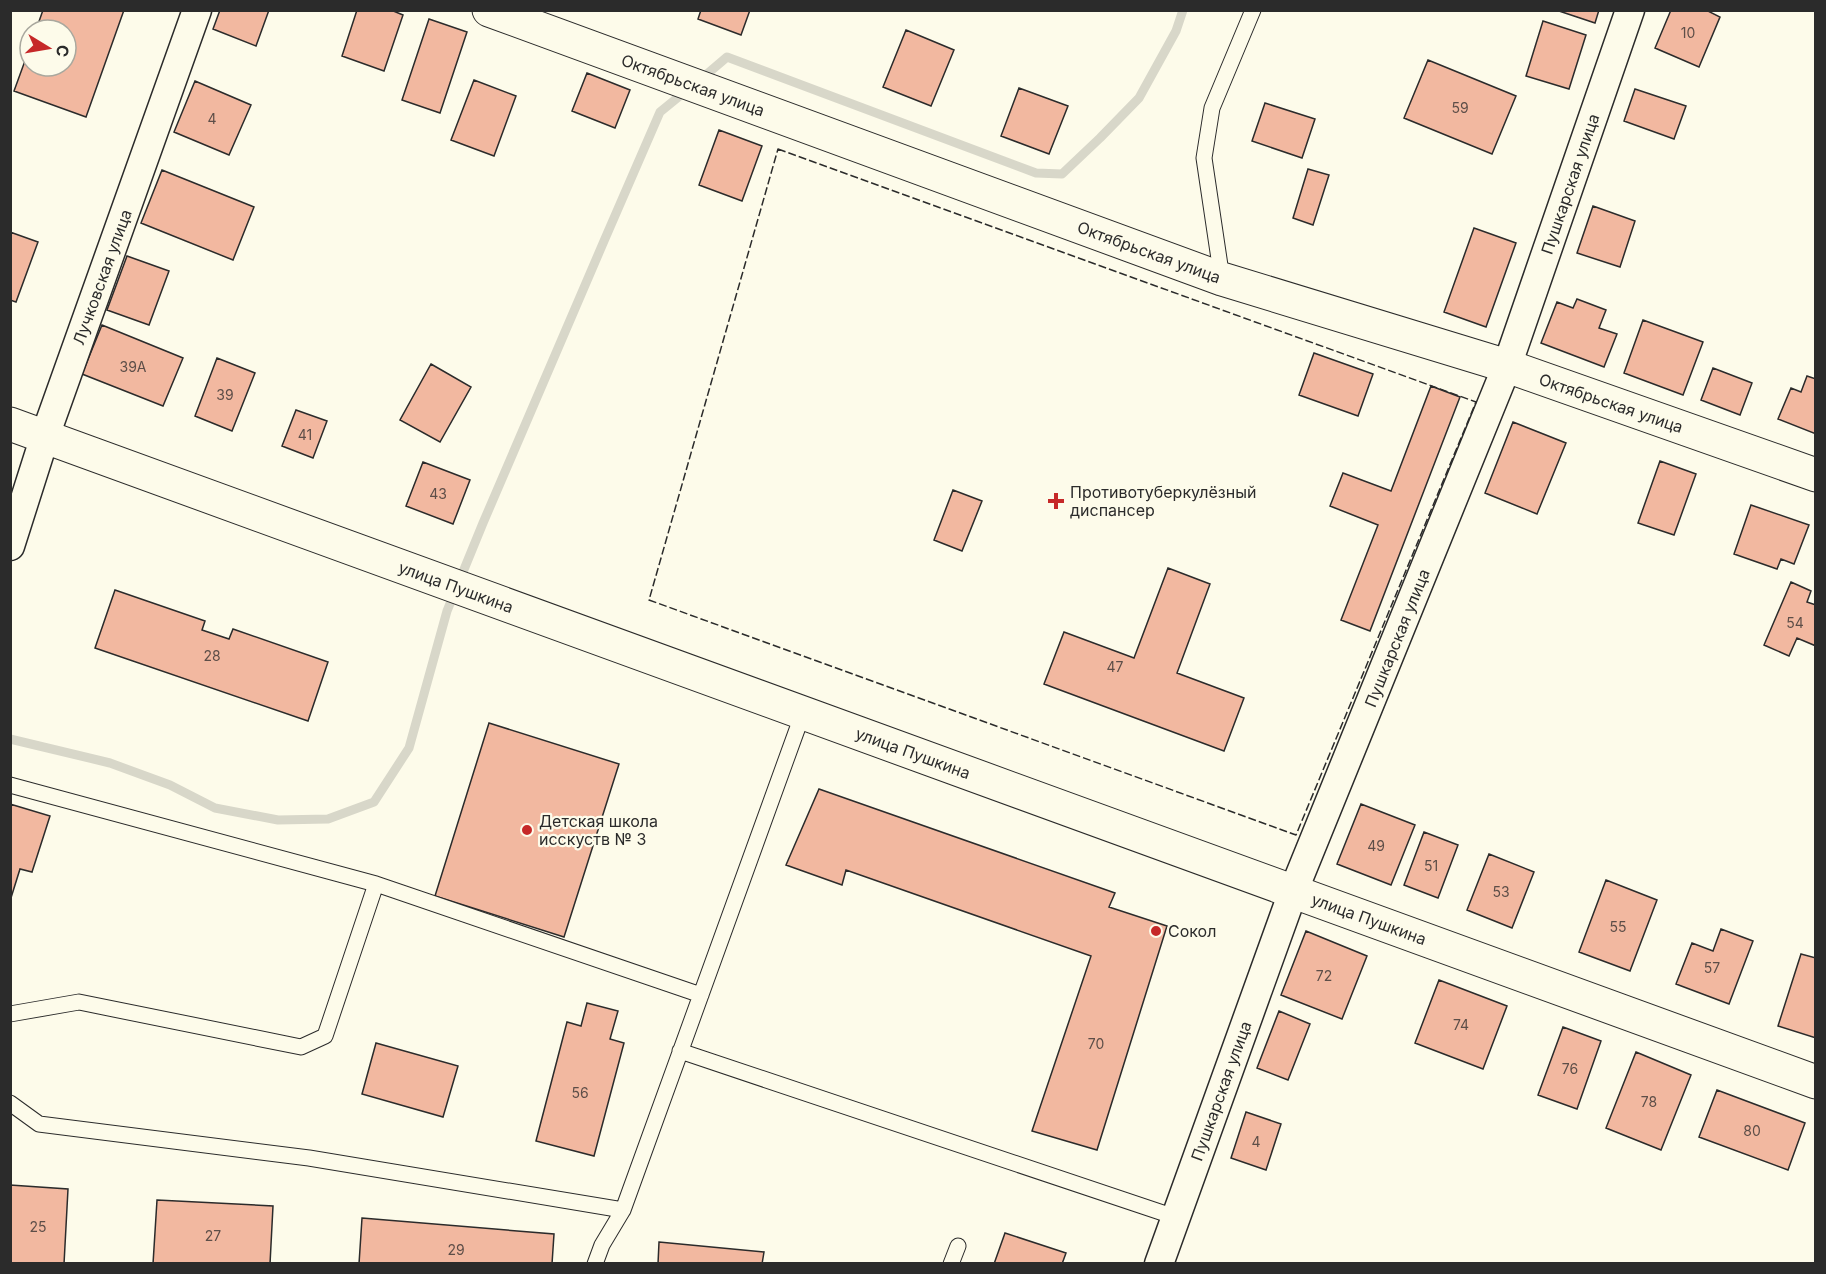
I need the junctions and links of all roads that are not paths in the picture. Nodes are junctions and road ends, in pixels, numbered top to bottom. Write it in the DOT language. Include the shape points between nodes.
graph roads {
  1 [pos="197,10"];
  2 [pos="489,10"];
  3 [pos="1253,10"];
  4 [pos="1630,10"];
  5 [pos="1222,279"];
  6 [pos="1507,366"];
  7 [pos="10,424"];
  8 [pos="45,436"];
  9 [pos="1815,475"];
  10 [pos="10,546"];
  11 [pos="803,713"];
  12 [pos="10,785"];
  13 [pos="376,884"];
  14 [pos="1293,892"];
  15 [pos="701,995"];
  16 [pos="10,1014"];
  17 [pos="681,1051"];
  18 [pos="1815,1082"];
  19 [pos="10,1102"];
  20 [pos="623,1210"];
  21 [pos="1175,1217"];
  22 [pos="958,1246"];
  23 [pos="595,1263"];
  24 [pos="951,1263"];
  25 [pos="1158,1263"];
  1 -- 8 [label="street, Лучковская улица"];
  2 -- 5 [label="street, Октябрьская улица"];
  3 -- 5 [label="lane" via="1212,108 1204,158"];
  4 -- 6 [label="street, Пушкарская улица"];
  5 -- 6 [label="street, Октябрьская улица"];
  6 -- 9 [label="street, Октябрьская улица"];
  6 -- 14 [label="street, Пушкарская улица"];
  7 -- 8 [label="street, улица Пушкина"];
  8 -- 10 [label="street, Лучковская улица"];
  8 -- 11 [label="street, улица Пушкина"];
  11 -- 14 [label="street, улица Пушкина"];
  11 -- 15 [label="lane"];
  12 -- 13 [label="lane"];
  13 -- 15 [label="lane"];
  13 -- 16 [label="lane" via="325,1036 301,1047 79,1002"];
  14 -- 18 [label="street, улица Пушкина"];
  14 -- 21 [label="street, Пушкарская улица"];
  15 -- 17 [label="lane"];
  17 -- 20 [label="lane"];
  17 -- 21 [label="lane"];
  19 -- 20 [label="lane" via="39,1124 309,1158"];
  20 -- 23 [label="lane"];
  21 -- 25 [label="street, Пушкарская улица"];
  22 -- 24 [label="lane"];
}
